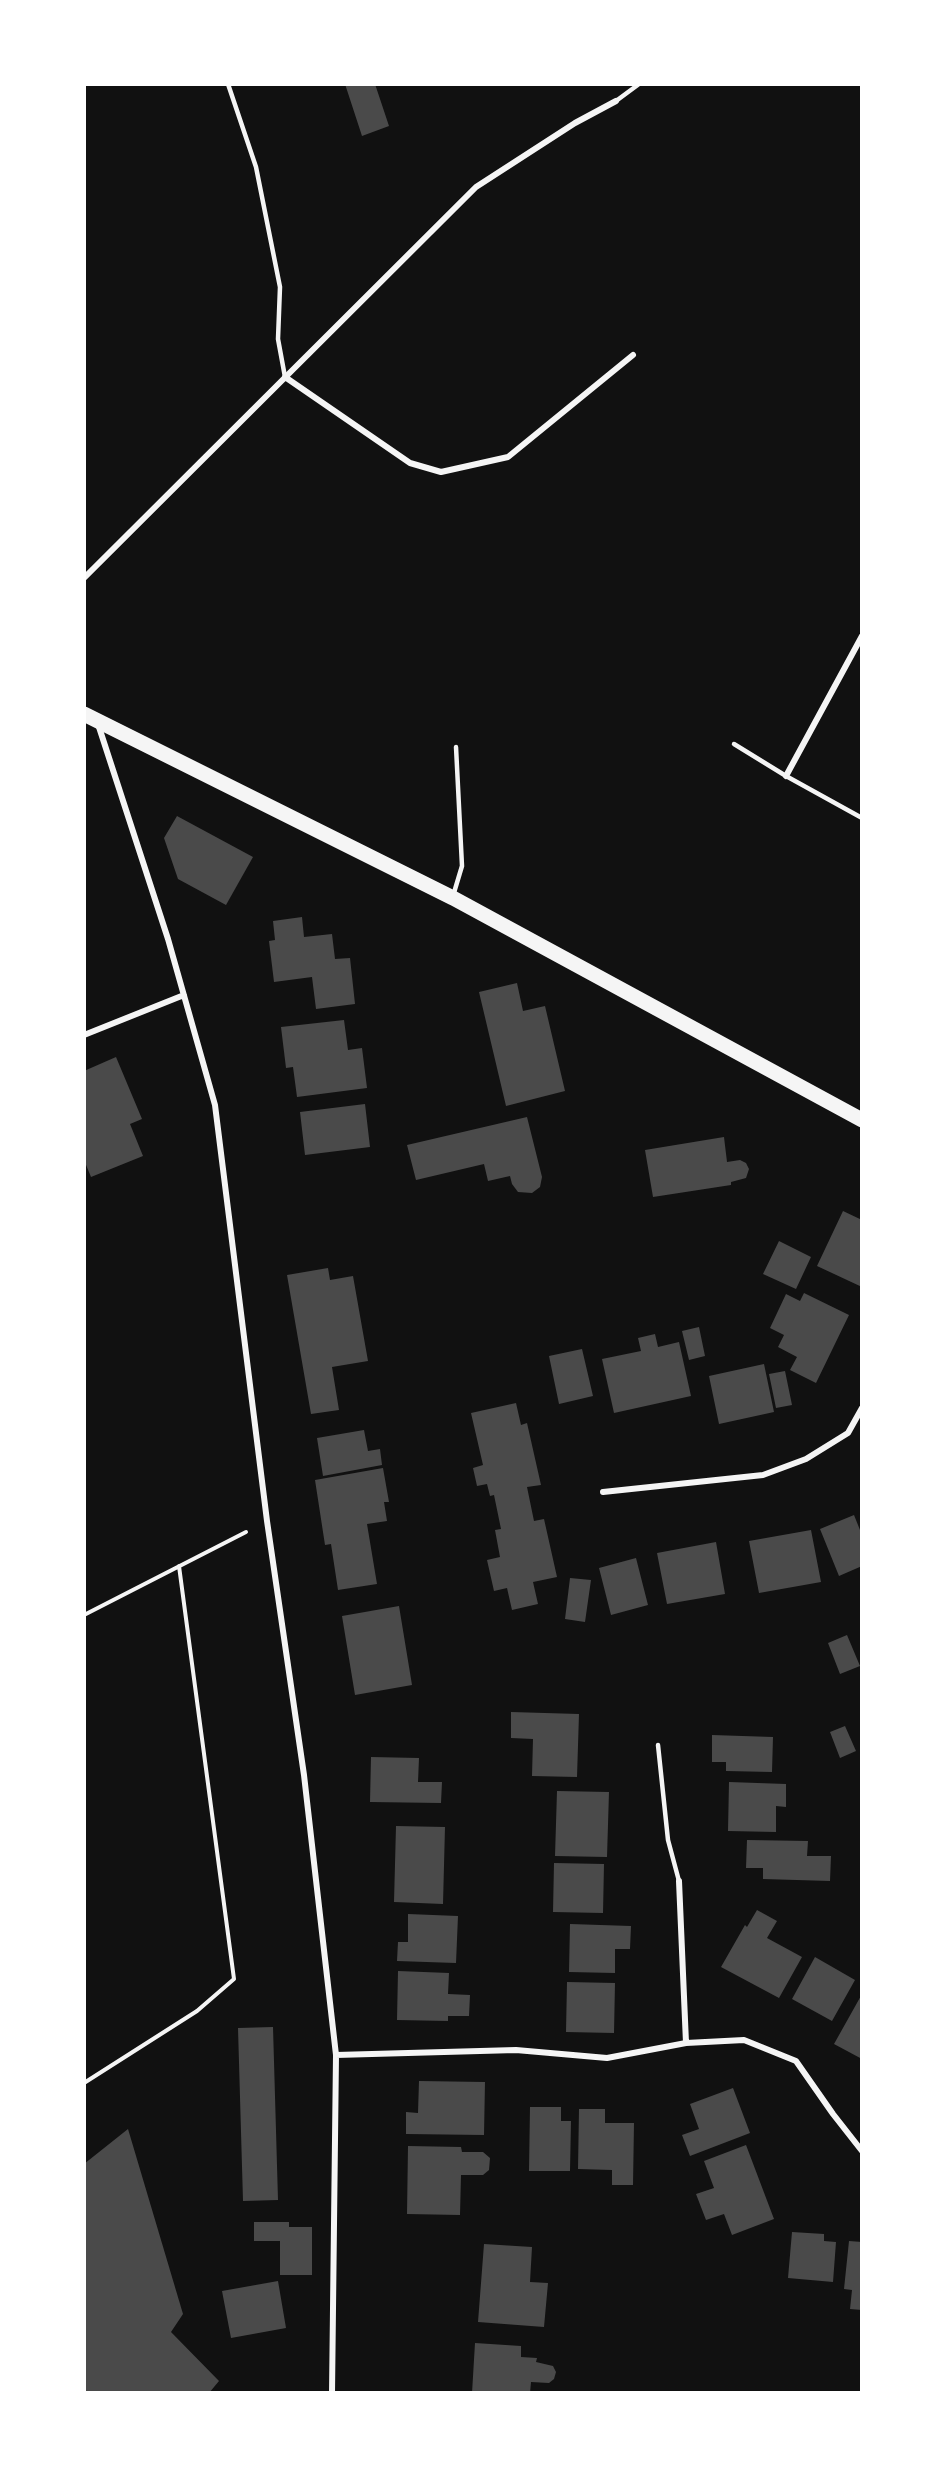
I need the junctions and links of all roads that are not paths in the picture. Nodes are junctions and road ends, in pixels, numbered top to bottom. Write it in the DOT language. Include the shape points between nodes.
graph roads {
  1 [pos="228,84"];
  2 [pos="639,84"];
  3 [pos="616,101"];
  4 [pos="633,355"];
  5 [pos="285,378"];
  6 [pos="84,578"];
  7 [pos="862,636"];
  8 [pos="91,718"];
  9 [pos="734,744"];
  10 [pos="456,747"];
  11 [pos="786,776"];
  12 [pos="862,818"];
  13 [pos="453,898"];
  14 [pos="184,995"];
  15 [pos="84,1035"];
  16 [pos="862,1120"];
  17 [pos="862,1408"];
  18 [pos="603,1492"];
  19 [pos="658,1745"];
  20 [pos="679,1881"];
  21 [pos="686,2043"];
  22 [pos="336,2055"];
  23 [pos="862,2151"];
  24 [pos="332,2393"];
  1 -- 5 [label="lane" via="256,167 280,286 278,339"];
  2 -- 3 [label="lane"];
  3 -- 5 [label="street" via="476,187"];
  4 -- 5 [label="street" via="508,457 441,472 410,463"];
  5 -- 6 [label="street"];
  7 -- 11 [label="street"];
  8 -- 13 [label="main road"];
  8 -- 14 [label="street"];
  9 -- 11 [label="lane"];
  10 -- 13 [label="lane" via="462,866"];
  11 -- 12 [label="lane"];
  13 -- 16 [label="main road"];
  14 -- 15 [label="street"];
  14 -- 22 [label="street" via="215,1105 267,1521 304,1775"];
  17 -- 18 [label="street" via="848,1432 806,1460 763,1475"];
  19 -- 20 [label="lane" via="668,1840"];
  20 -- 21 [label="street"];
  21 -- 22 [label="street" via="607,2058 516,2050"];
  21 -- 23 [label="street" via="744,2040 796,2061"];
  22 -- 24 [label="street"];
}
